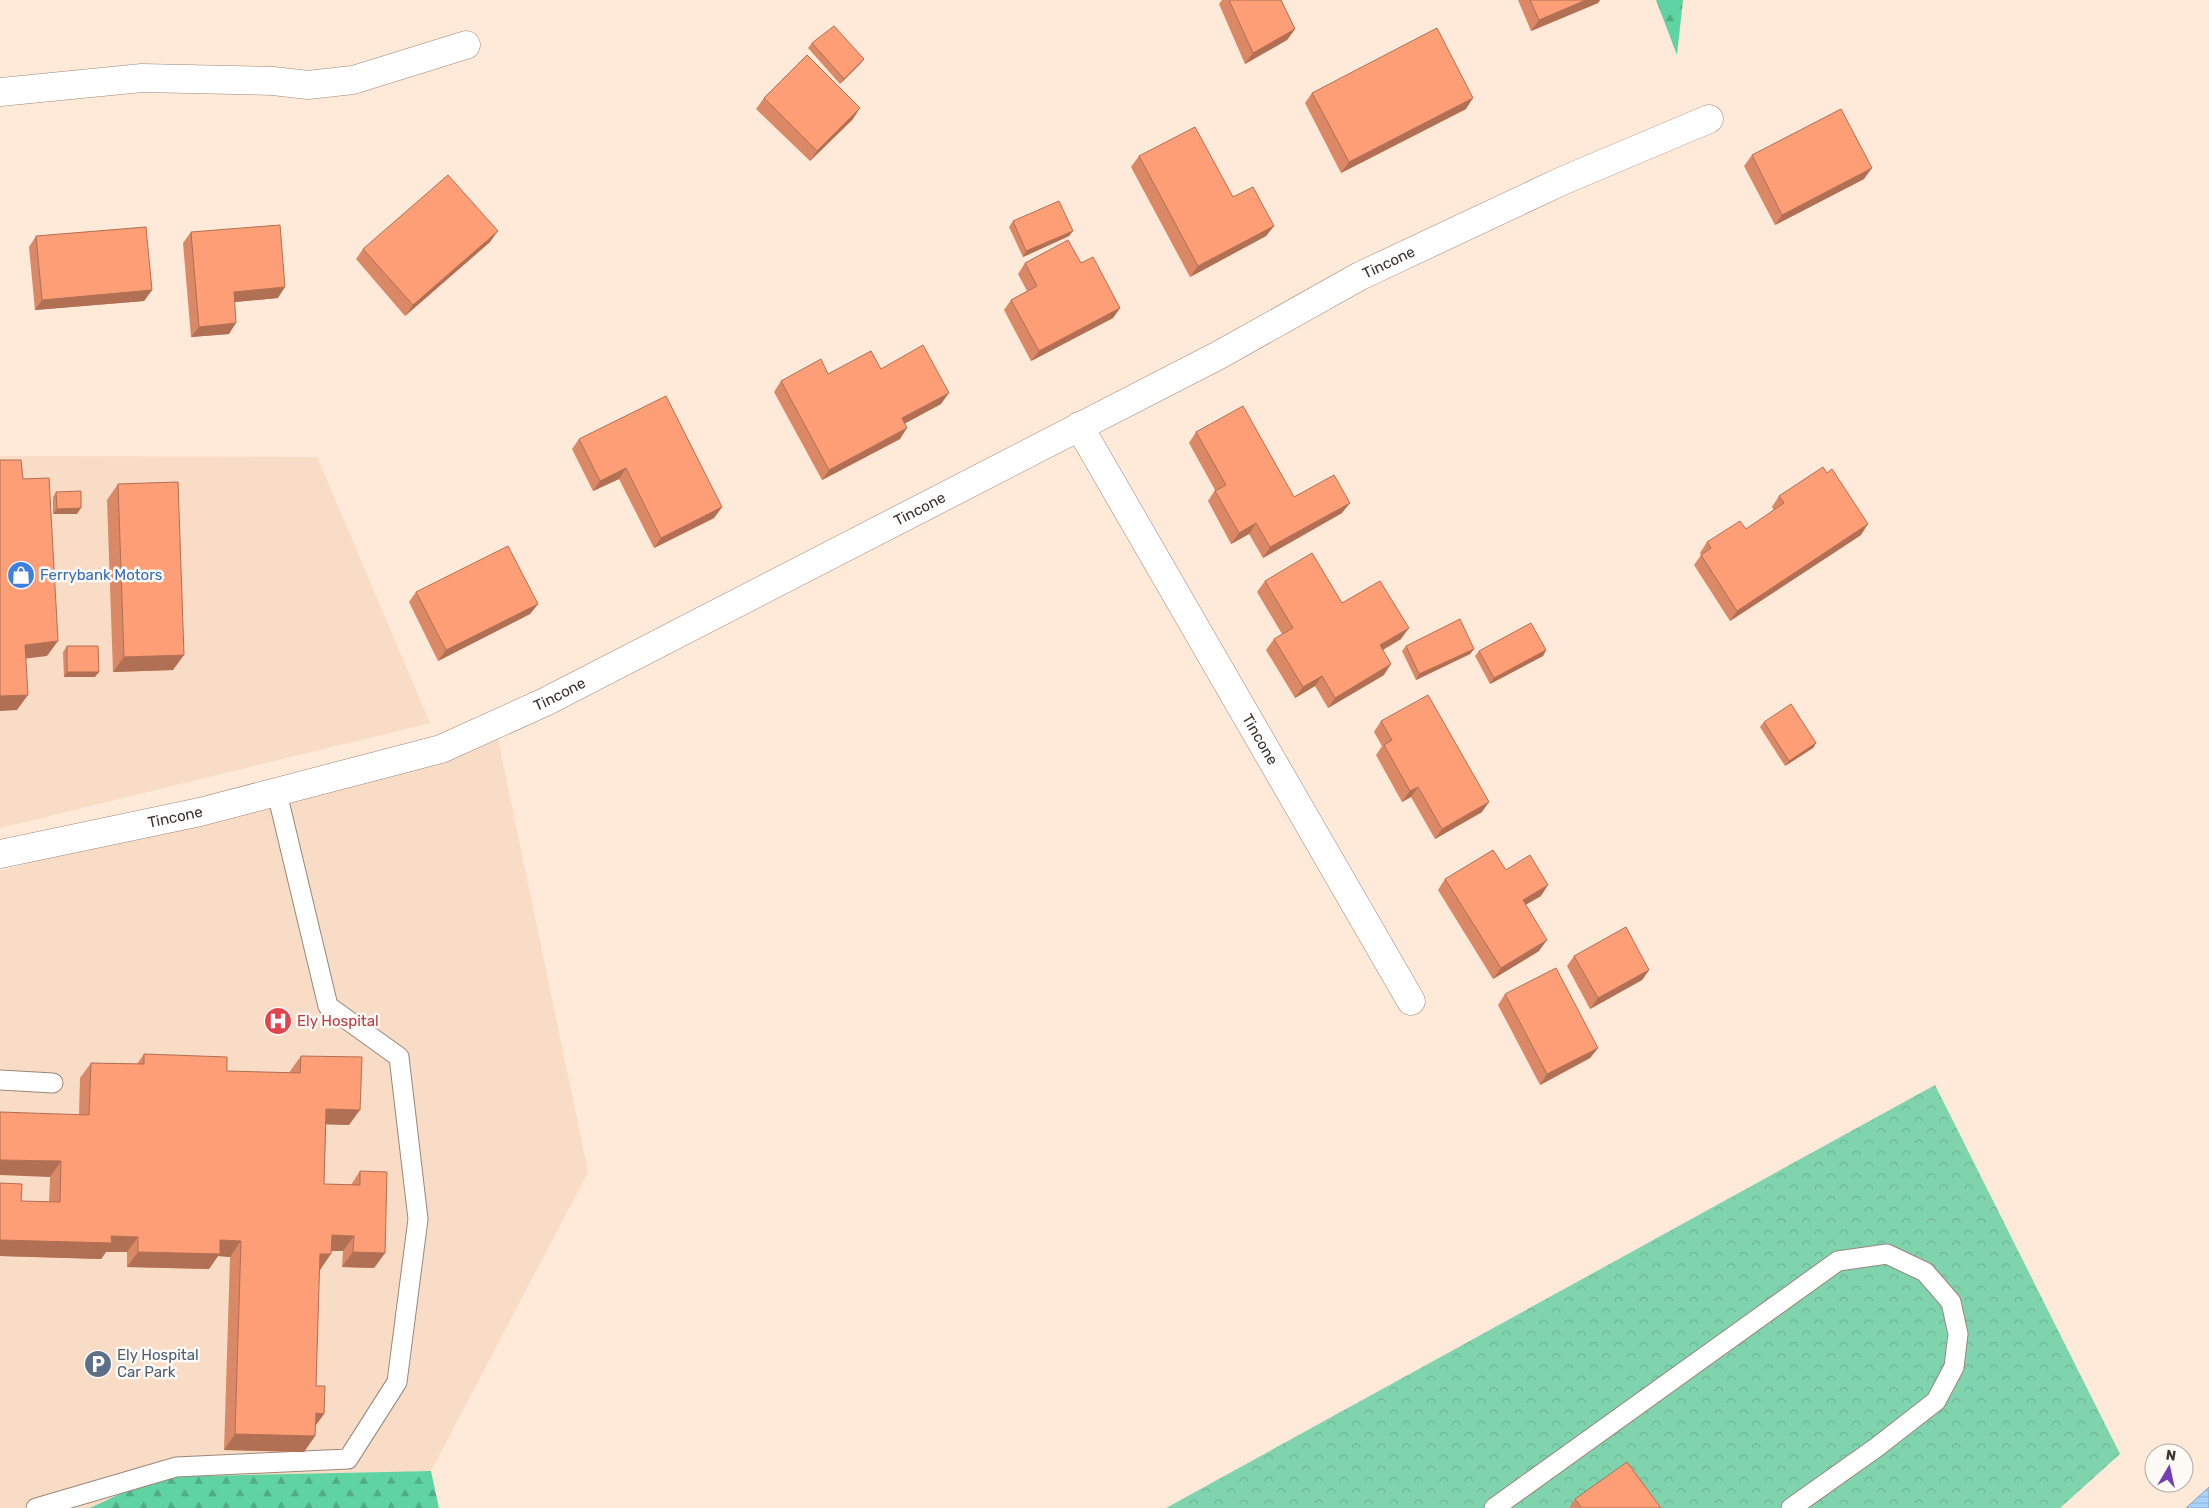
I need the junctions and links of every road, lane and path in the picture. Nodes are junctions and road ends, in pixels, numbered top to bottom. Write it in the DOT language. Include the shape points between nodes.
graph roads {
  1 [pos="466,45"];
  2 [pos="0,92"];
  3 [pos="1709,119"];
  4 [pos="1079,426"];
  5 [pos="277,793"];
  6 [pos="0,854"];
  7 [pos="1412,1001"];
  8 [pos="0,1080"];
  9 [pos="54,1083"];
  10 [pos="36,1508"];
  11 [pos="1494,1508"];
  12 [pos="1791,1508"];
  1 -- 2 [label="street" via="353,80 308,85 273,81 142,78"];
  3 -- 4 [label="street, Tincone" via="1562,181 1360,276 1219,355"];
  4 -- 5 [label="street, Tincone" via="545,702 441,749"];
  4 -- 7 [label="street, Tincone"];
  5 -- 6 [label="street, Tincone"];
  5 -- 10 [label="lane" via="328,1006 399,1057 418,1219 398,1382 348,1459 176,1467"];
  8 -- 9 [label="lane"];
  11 -- 12 [label="lane" via="1838,1261 1887,1254 1925,1272 1951,1302 1958,1334 1954,1367 1936,1401"];
}
